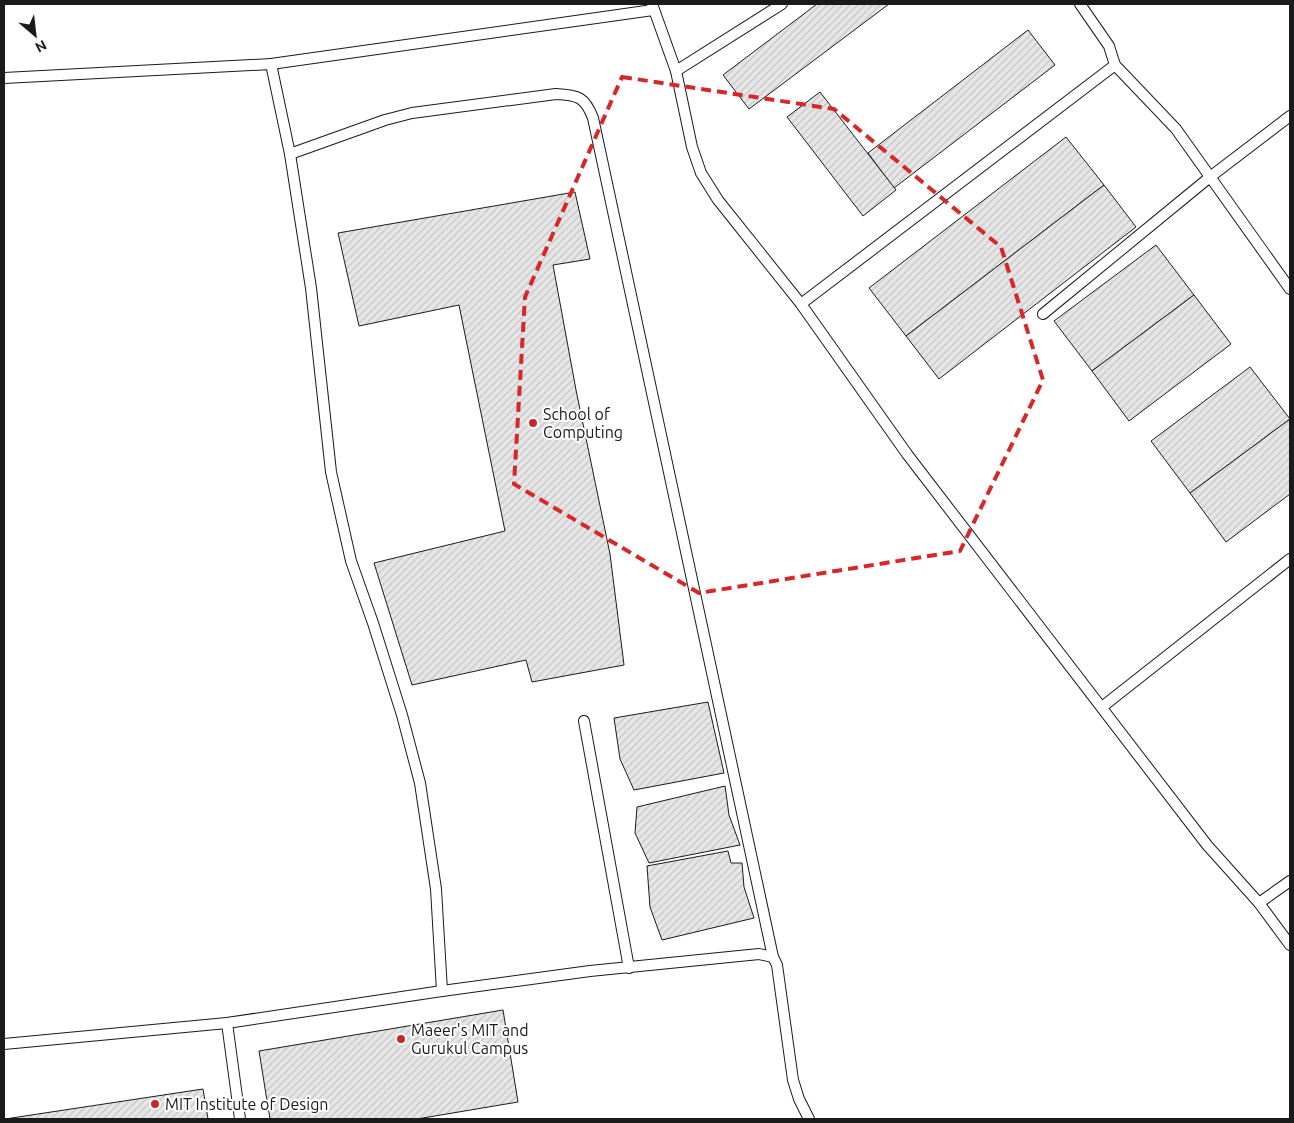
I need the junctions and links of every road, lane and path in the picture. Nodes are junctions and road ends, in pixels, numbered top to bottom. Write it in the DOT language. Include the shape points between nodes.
graph roads {
  1 [pos="782,4"];
  2 [pos="1080,4"];
  3 [pos="652,7"];
  4 [pos="271,64"];
  5 [pos="1115,65"];
  6 [pos="676,71"];
  7 [pos="4,78"];
  8 [pos="1290,116"];
  9 [pos="290,154"];
  10 [pos="1210,177"];
  11 [pos="1290,289"];
  12 [pos="801,304"];
  13 [pos="1044,314"];
  14 [pos="1290,559"];
  15 [pos="1102,707"];
  16 [pos="584,721"];
  17 [pos="1290,881"];
  18 [pos="1259,902"];
  19 [pos="1290,945"];
  20 [pos="773,957"];
  21 [pos="629,968"];
  22 [pos="442,991"];
  23 [pos="227,1022"];
  24 [pos="4,1044"];
  25 [pos="240,1119"];
  26 [pos="809,1119"];
  1 -- 6 [label="lane"];
  2 -- 5 [label="lane" via="1109,46"];
  3 -- 4 [label="lane"];
  3 -- 6 [label="lane"];
  4 -- 7 [label="lane"];
  4 -- 9 [label="lane"];
  5 -- 10 [label="lane" via="1176,129"];
  5 -- 12 [label="lane"];
  6 -- 12 [label="lane" via="692,147 701,173 718,200"];
  8 -- 10 [label="lane"];
  9 -- 20 [label="lane" via="412,113 556,94 574,95 588,104"];
  9 -- 22 [label="lane" via="311,288 331,472 351,560 402,715 420,783 436,889"];
  10 -- 11 [label="lane"];
  10 -- 13 [label="lane"];
  12 -- 15 [label="lane" via="907,454"];
  14 -- 15 [label="lane"];
  15 -- 18 [label="lane" via="1207,845"];
  16 -- 21 [label="lane"];
  17 -- 18 [label="lane"];
  18 -- 19 [label="lane"];
  20 -- 21 [label="lane" via="759,954"];
  20 -- 26 [label="lane" via="777,964 793,1080"];
  21 -- 22 [label="lane"];
  22 -- 23 [label="lane"];
  23 -- 24 [label="lane"];
  23 -- 25 [label="lane"];
}
